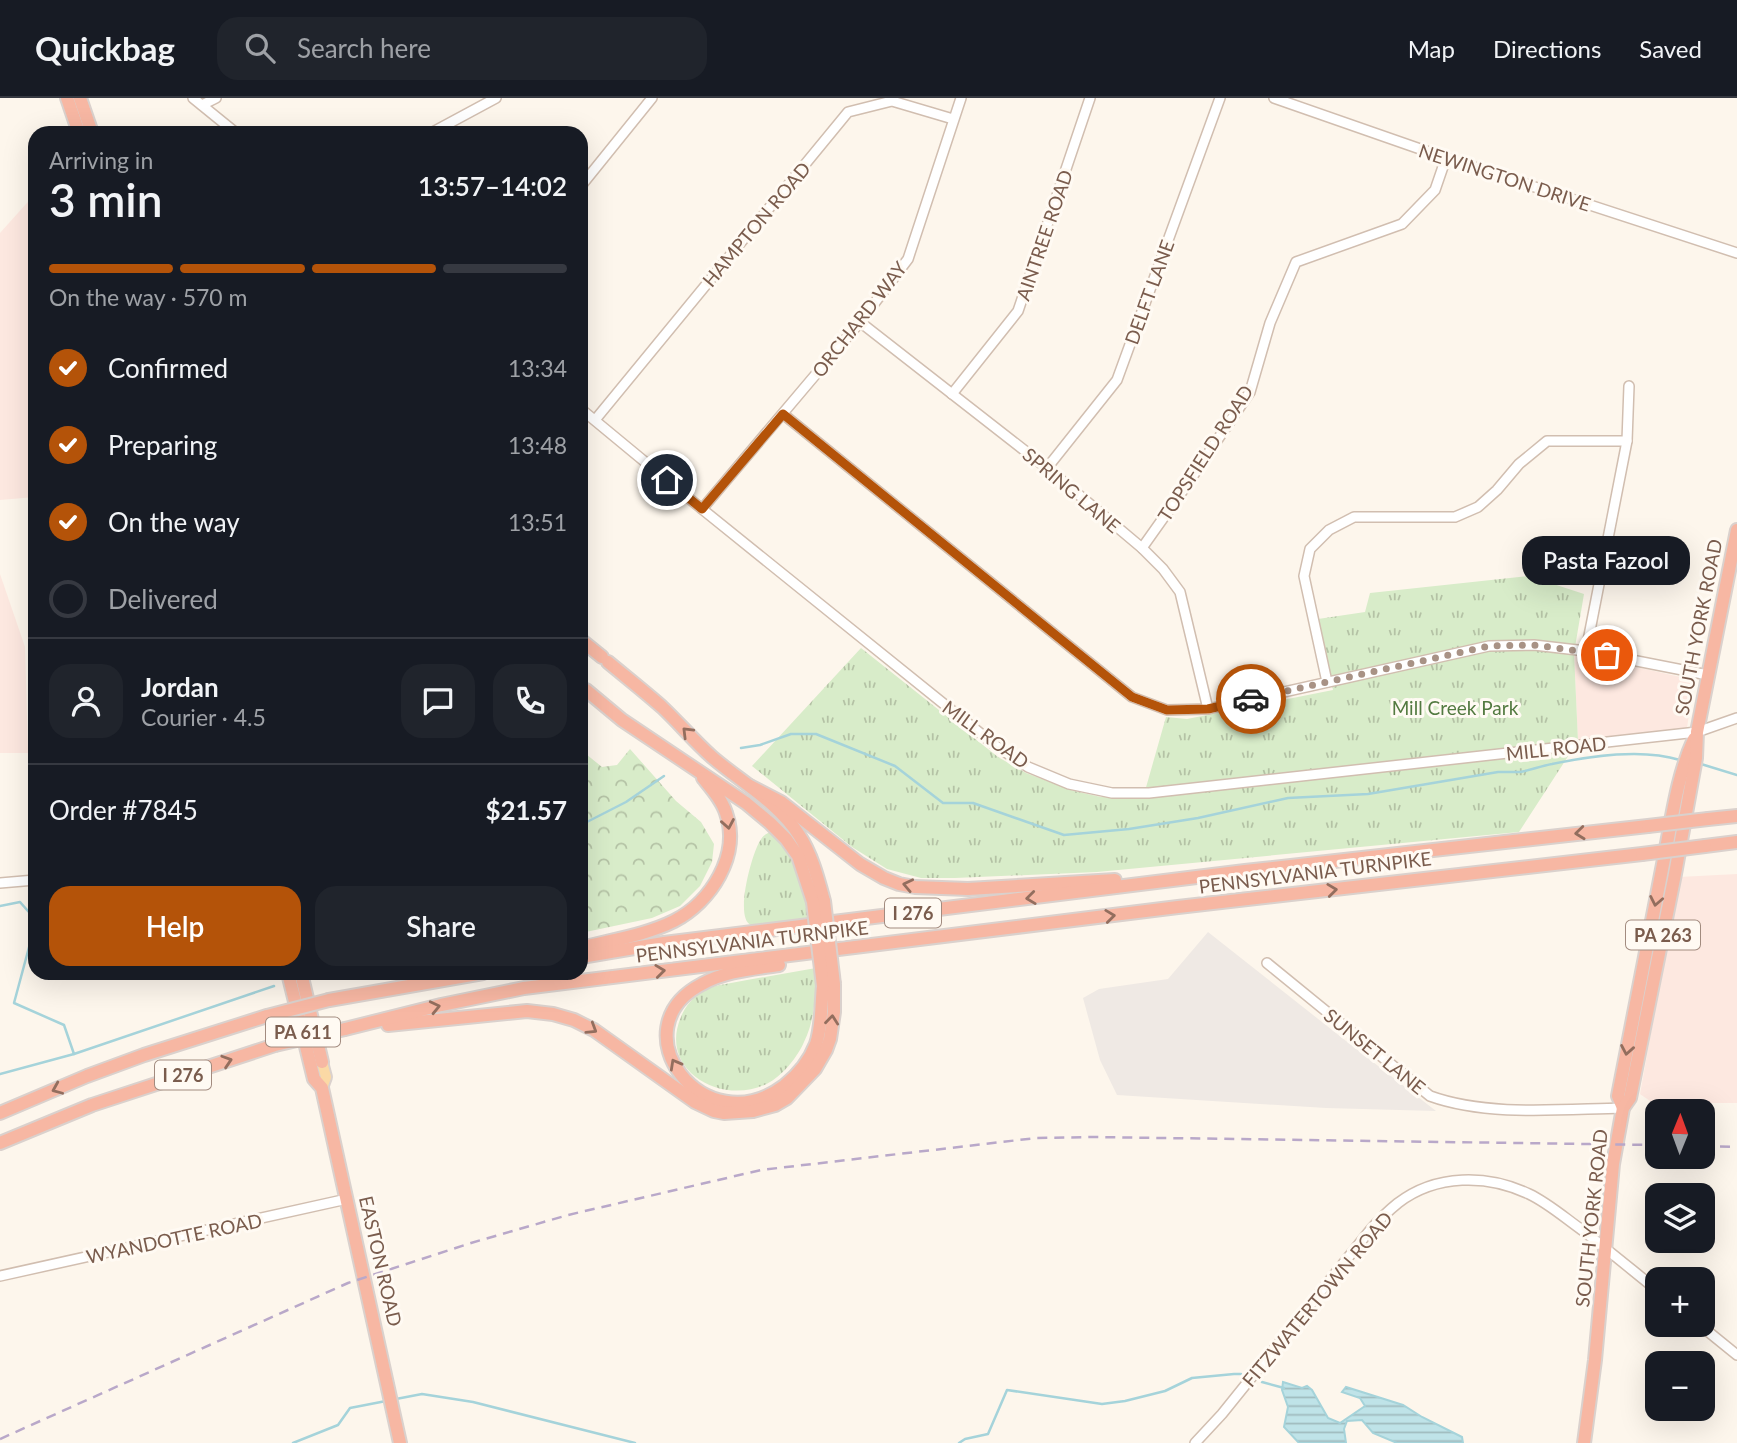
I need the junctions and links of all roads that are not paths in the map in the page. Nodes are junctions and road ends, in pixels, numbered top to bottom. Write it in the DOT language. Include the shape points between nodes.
graph roads {
  1 [pos="66,98"];
  2 [pos="80,98"];
  3 [pos="193,98"];
  4 [pos="216,98"];
  5 [pos="495,98"];
  6 [pos="652,98"];
  7 [pos="961,98"];
  8 [pos="1090,98"];
  9 [pos="1220,98"];
  10 [pos="1274,98"];
  11 [pos="202,105"];
  12 [pos="953,119"];
  13 [pos="76,126"];
  14 [pos="90,126"];
  15 [pos="228,126"];
  16 [pos="444,126"];
  17 [pos="1446,158"];
  18 [pos="588,177"];
  19 [pos="1737,253"];
  20 [pos="860,322"];
  21 [pos="1629,386"];
  22 [pos="952,394"];
  23 [pos="588,414"];
  24 [pos="783,414"];
  25 [pos="595,420"];
  26 [pos="1627,440"];
  27 [pos="1048,468"];
  28 [pos="702,509"];
  29 [pos="1737,530"];
  30 [pos="1142,548"];
  31 [pos="588,646"];
  32 [pos="1586,651"];
  33 [pos="1708,674"];
  34 [pos="1327,682"];
  35 [pos="588,692"];
  36 [pos="1208,709"];
  37 [pos="1737,718"];
  38 [pos="1697,732"];
  39 [pos="694,766"];
  40 [pos="750,786"];
  41 [pos="1737,816"];
  42 [pos="1737,842"];
  43 [pos="1245,871"];
  44 [pos="28,881"];
  45 [pos="0,883"];
  46 [pos="818,902"];
  47 [pos="588,946"];
  48 [pos="848,948"];
  49 [pos="588,956"];
  50 [pos="1267,963"];
  51 [pos="290,980"];
  52 [pos="303,980"];
  53 [pos="443,980"];
  54 [pos="828,985"];
  55 [pos="345,1029"];
  56 [pos="322,1062"];
  57 [pos="322,1088"];
  58 [pos="1623,1108"];
  59 [pos="0,1113"];
  60 [pos="0,1143"];
  61 [pos="347,1199"];
  62 [pos="1605,1248"];
  63 [pos="0,1276"];
  64 [pos="1645,1280"];
  65 [pos="1715,1337"];
  66 [pos="1737,1355"];
  67 [pos="400,1443"];
  68 [pos="1195,1443"];
  69 [pos="1584,1443"];
  1 -- 13 [label="highway"];
  2 -- 14 [label="highway"];
  3 -- 11 [label="street"];
  4 -- 11 [label="street"];
  5 -- 16 [label="street"];
  6 -- 18 [label="street"];
  7 -- 12 [label="street, ORCHARD WAY"];
  8 -- 22 [label="street, AINTREE ROAD" via="1018,310"];
  9 -- 27 [label="street, DELFT LANE" via="1117,380"];
  10 -- 17 [label="street, NEWINGTON DRIVE"];
  11 -- 15 [label="street"];
  12 -- 20 [label="street, ORCHARD WAY" via="908,259"];
  12 -- 25 [label="street, HAMPTON ROAD" via="892,101 848,112"];
  17 -- 19 [label="street, NEWINGTON DRIVE"];
  17 -- 30 [label="street, TOPSFIELD ROAD" via="1435,190 1402,224 1296,262 1269,323 1250,392"];
  20 -- 22 [label="street, SPRING LANE"];
  20 -- 24 [label="street, ORCHARD WAY"];
  21 -- 26 [label="street"];
  22 -- 27 [label="street, SPRING LANE"];
  23 -- 25 [label="street, MILL ROAD"];
  24 -- 28 [label="street, ORCHARD WAY"];
  24 -- 36 [label="street" via="1132,697 1167,710"];
  25 -- 28 [label="street, MILL ROAD"];
  26 -- 32 [label="street"];
  26 -- 34 [label="street" via="1546,441 1478,507 1455,517 1354,517 1329,530 1310,549 1304,576"];
  27 -- 30 [label="street, SPRING LANE"];
  28 -- 38 [label="street, MILL ROAD" via="996,746 1028,767 1069,784 1112,793 1149,793"];
  29 -- 33 [label="highway, SOUTH YORK ROAD / PA 263"];
  30 -- 36 [label="street, SPRING LANE" via="1180,592"];
  40 -- 31 [label="highway, one-way"];
  32 -- 33 [label="street"];
  32 -- 34 [label="street" via="1489,646"];
  33 -- 38 [label="highway, SOUTH YORK ROAD / PA 263"];
  34 -- 36 [label="street"];
  35 -- 39 [label="highway" via="622,720"];
  37 -- 38 [label="street, MILL ROAD"];
  38 -- 58 [label="highway, SOUTH YORK ROAD / PA 263" via="1682,798 1675,874 1630,1098"];
  39 -- 46 [label="highway" via="786,839"];
  39 -- 47 [label="highway, one-way" via="722,803 729,824 729,849 716,880 700,902 678,919"];
  43 -- 40 [label="highway, one-way" via="968,889 915,887 884,878 860,864 781,802"];
  40 -- 46 [label="highway" via="799,835 811,860"];
  41 -- 43 [label="highway, PENNSYLVANIA TURNPIKE / I 276, one-way, bridge"];
  48 -- 42 [label="highway, PENNSYLVANIA TURNPIKE / I 276, one-way, bridge"];
  43 -- 49 [label="highway, PENNSYLVANIA TURNPIKE / I 276, one-way"];
  44 -- 45 [label="street"];
  46 -- 54 [label="highway, bridge"];
  54 -- 48 [label="highway, one-way" via="816,1043 804,1067 768,1096 719,1101 690,1085 675,1066 668,1051 668,1025 675,1006 690,991 743,970"];
  55 -- 48 [label="highway, PENNSYLVANIA TURNPIKE / I 276, one-way" via="524,988"];
  50 -- 58 [label="street, SUNSET LANE" via="1430,1096 1472,1107"];
  51 -- 57 [label="highway, EASTON ROAD / PA 611" via="314,1079"];
  52 -- 56 [label="highway, EASTON ROAD / PA 611"];
  53 -- 59 [label="highway, I 276, one-way, bridge" via="267,1016 87,1076"];
  55 -- 54 [label="highway, one-way" via="527,1011 553,1014 594,1030 695,1102 733,1113 775,1105 815,1069 830,1039 834,1012"];
  60 -- 55 [label="highway, PENNSYLVANIA TURNPIKE / I 276, one-way, bridge" via="92,1105 275,1045"];
  56 -- 57 [label="main road, EASTON ROAD / PA 611" via="326,1077"];
  57 -- 61 [label="highway, EASTON ROAD / PA 611"];
  58 -- 62 [label="highway, SOUTH YORK ROAD / PA 263"];
  61 -- 63 [label="street, WYANDOTTE ROAD"];
  61 -- 67 [label="highway, EASTON ROAD / PA 611"];
  62 -- 64 [label="street, FITZWATERTOWN ROAD"];
  62 -- 68 [label="street, FITZWATERTOWN ROAD" via="1546,1204 1511,1186 1472,1179 1421,1190 1400,1201 1371,1229"];
  62 -- 69 [label="highway, SOUTH YORK ROAD / PA 263"];
  65 -- 66 [label="street"];
}
